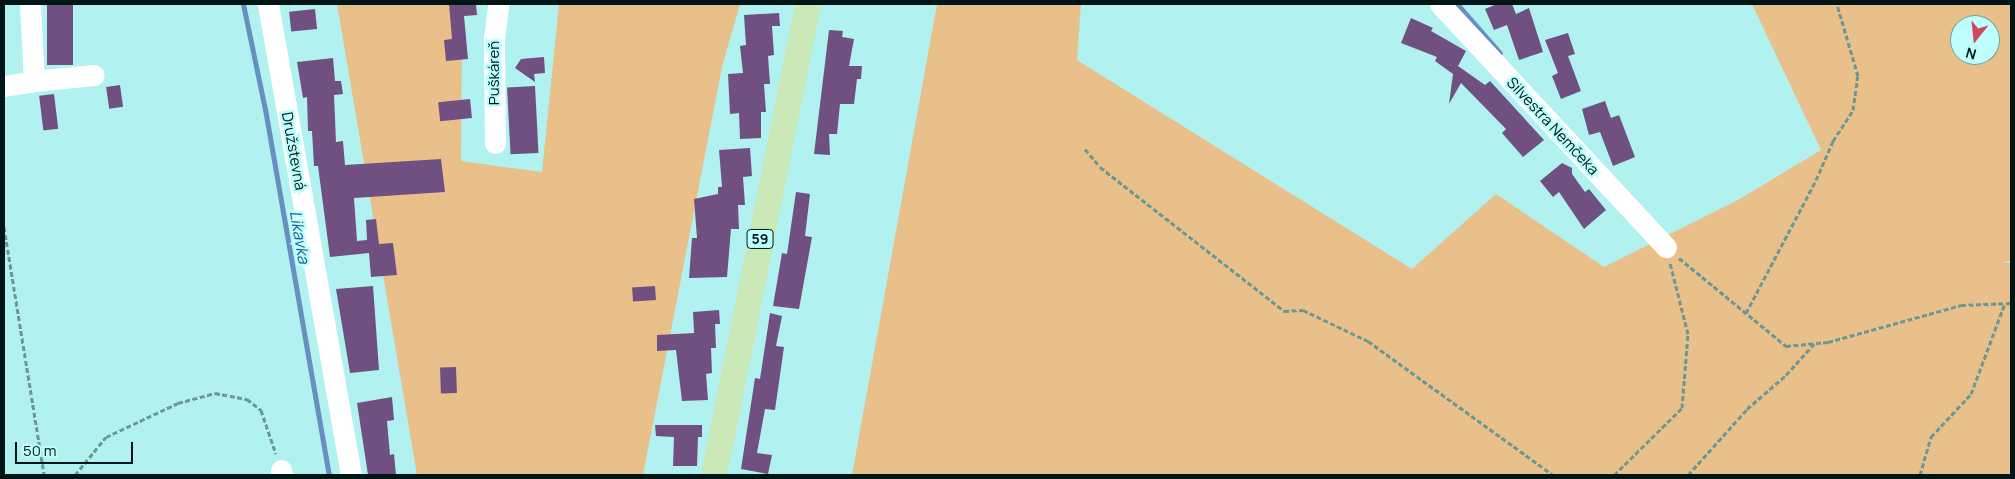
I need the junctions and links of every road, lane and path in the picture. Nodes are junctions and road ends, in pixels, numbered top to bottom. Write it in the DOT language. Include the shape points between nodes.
graph roads {
  1 [pos="30,4"];
  2 [pos="268,4"];
  3 [pos="498,4"];
  4 [pos="808,4"];
  5 [pos="1440,4"];
  6 [pos="1837,4"];
  7 [pos="94,75"];
  8 [pos="34,81"];
  9 [pos="4,86"];
  10 [pos="495,143"];
  11 [pos="1084,149"];
  12 [pos="4,227"];
  13 [pos="1666,247"];
  14 [pos="2005,303"];
  15 [pos="2011,303"];
  16 [pos="1746,313"];
  17 [pos="1814,344"];
  18 [pos="281,472"];
  19 [pos="44,475"];
  20 [pos="75,475"];
  21 [pos="351,475"];
  22 [pos="714,475"];
  23 [pos="1553,475"];
  24 [pos="1614,475"];
  25 [pos="1688,475"];
  26 [pos="1920,475"];
  1 -- 8 [label="street"];
  2 -- 21 [label="street, Družstevná"];
  3 -- 10 [label="street, Puškáreň" via="494,39"];
  4 -- 22 [label="main road, 59"];
  5 -- 13 [label="street, Silvestra Nemčeka"];
  6 -- 16 [label="path" via="1858,76 1853,110 1833,142"];
  7 -- 8 [label="street"];
  8 -- 9 [label="street"];
  11 -- 23 [label="path" via="1100,167 1284,311 1303,310 1368,341"];
  12 -- 19 [label="path"];
  13 -- 16 [label="path"];
  13 -- 24 [label="path" via="1688,334 1682,408"];
  14 -- 15 [label="path"];
  14 -- 17 [label="path" via="1961,305"];
  14 -- 26 [label="path" via="1971,394 1930,437"];
  16 -- 17 [label="path" via="1786,346"];
  17 -- 25 [label="path" via="1786,375 1747,409"];
  18 -- 20 [label="path" via="262,410 247,399 214,393 178,403 106,437"];
}
